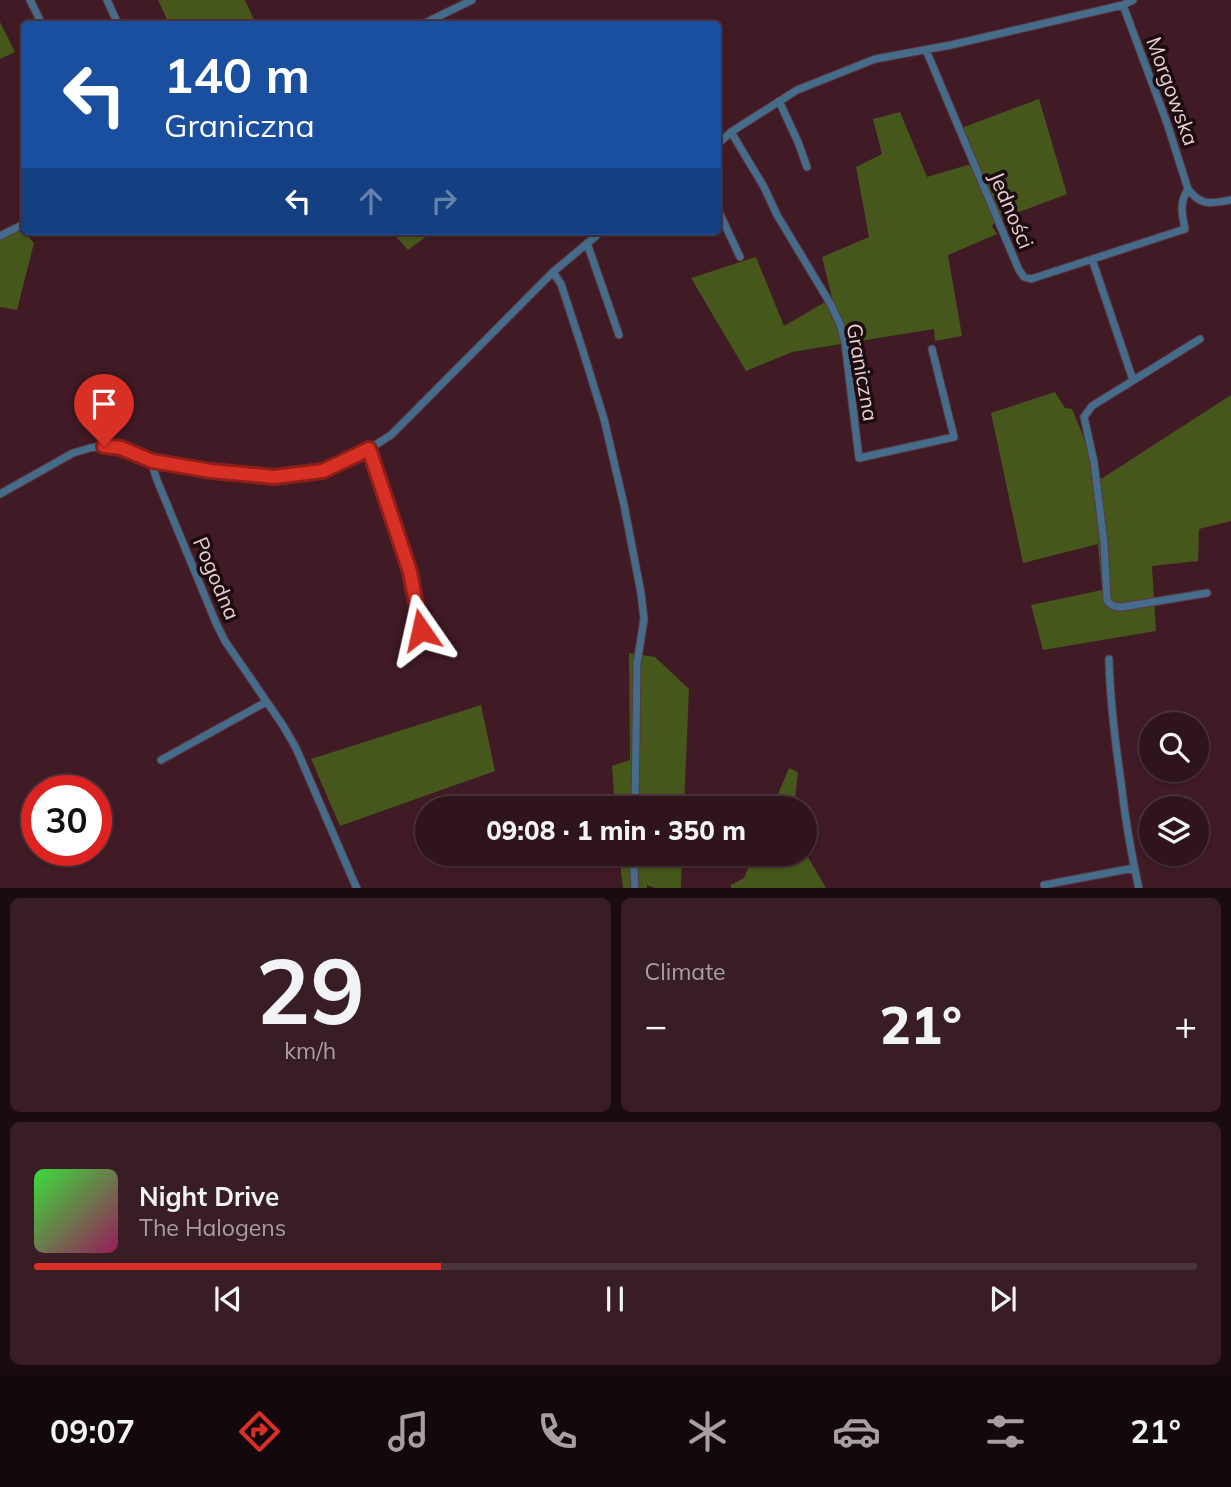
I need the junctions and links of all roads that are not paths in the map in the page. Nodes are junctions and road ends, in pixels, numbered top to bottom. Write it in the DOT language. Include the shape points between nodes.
graph roads {
  1 [pos="30,0"];
  2 [pos="107,0"];
  3 [pos="472,0"];
  4 [pos="1133,0"];
  5 [pos="1123,5"];
  6 [pos="40,21"];
  7 [pos="117,21"];
  8 [pos="429,21"];
  9 [pos="926,50"];
  10 [pos="779,101"];
  11 [pos="731,132"];
  12 [pos="721,141"];
  13 [pos="807,167"];
  14 [pos="1188,189"];
  15 [pos="1231,200"];
  16 [pos="721,216"];
  17 [pos="21,226"];
  18 [pos="597,235"];
  19 [pos="0,236"];
  20 [pos="587,243"];
  21 [pos="740,257"];
  22 [pos="1092,259"];
  23 [pos="553,272"];
  24 [pos="619,335"];
  25 [pos="1200,339"];
  26 [pos="932,349"];
  27 [pos="1133,380"];
  28 [pos="369,449"];
  29 [pos="152,461"];
  30 [pos="0,494"];
  31 [pos="1207,593"];
  32 [pos="421,630"];
  33 [pos="1109,659"];
  34 [pos="266,702"];
  35 [pos="160,760"];
  36 [pos="636,796"];
  37 [pos="634,866"];
  38 [pos="1134,868"];
  39 [pos="1044,885"];
  40 [pos="357,888"];
  41 [pos="635,888"];
  42 [pos="1139,888"];
  1 -- 6 [label="street"];
  2 -- 7 [label="street"];
  3 -- 8 [label="street"];
  4 -- 5 [label="street"];
  5 -- 9 [label="street"];
  5 -- 14 [label="street, Morgowska"];
  9 -- 10 [label="street" via="875,59"];
  9 -- 22 [label="street, Jedności" via="1024,277 1031,279"];
  10 -- 11 [label="street"];
  10 -- 13 [label="street"];
  11 -- 12 [label="street"];
  11 -- 26 [label="street, Graniczna" via="839,324 859,458 954,436"];
  14 -- 15 [label="street" via="1206,203"];
  14 -- 22 [label="street, Morgowska" via="1181,207 1185,229"];
  16 -- 21 [label="street"];
  17 -- 19 [label="street"];
  18 -- 20 [label="street"];
  20 -- 23 [label="street"];
  20 -- 24 [label="street"];
  22 -- 27 [label="street"];
  23 -- 28 [label="street" via="391,435"];
  23 -- 36 [label="street" via="561,284 604,419 641,593 644,619 637,664"];
  25 -- 27 [label="street"];
  27 -- 31 [label="street" via="1092,406 1084,417 1094,462 1107,600 1122,607"];
  28 -- 29 [label="street" via="323,471 274,477"];
  28 -- 32 [label="street" via="410,572"];
  29 -- 30 [label="street" via="121,448 90,448"];
  29 -- 34 [label="street, Pogodna" via="216,623"];
  33 -- 38 [label="street" via="1115,739"];
  34 -- 35 [label="street"];
  34 -- 40 [label="street, Pogodna" via="296,748"];
  37 -- 41 [label="street"];
  38 -- 39 [label="street"];
  38 -- 42 [label="street"];
}
